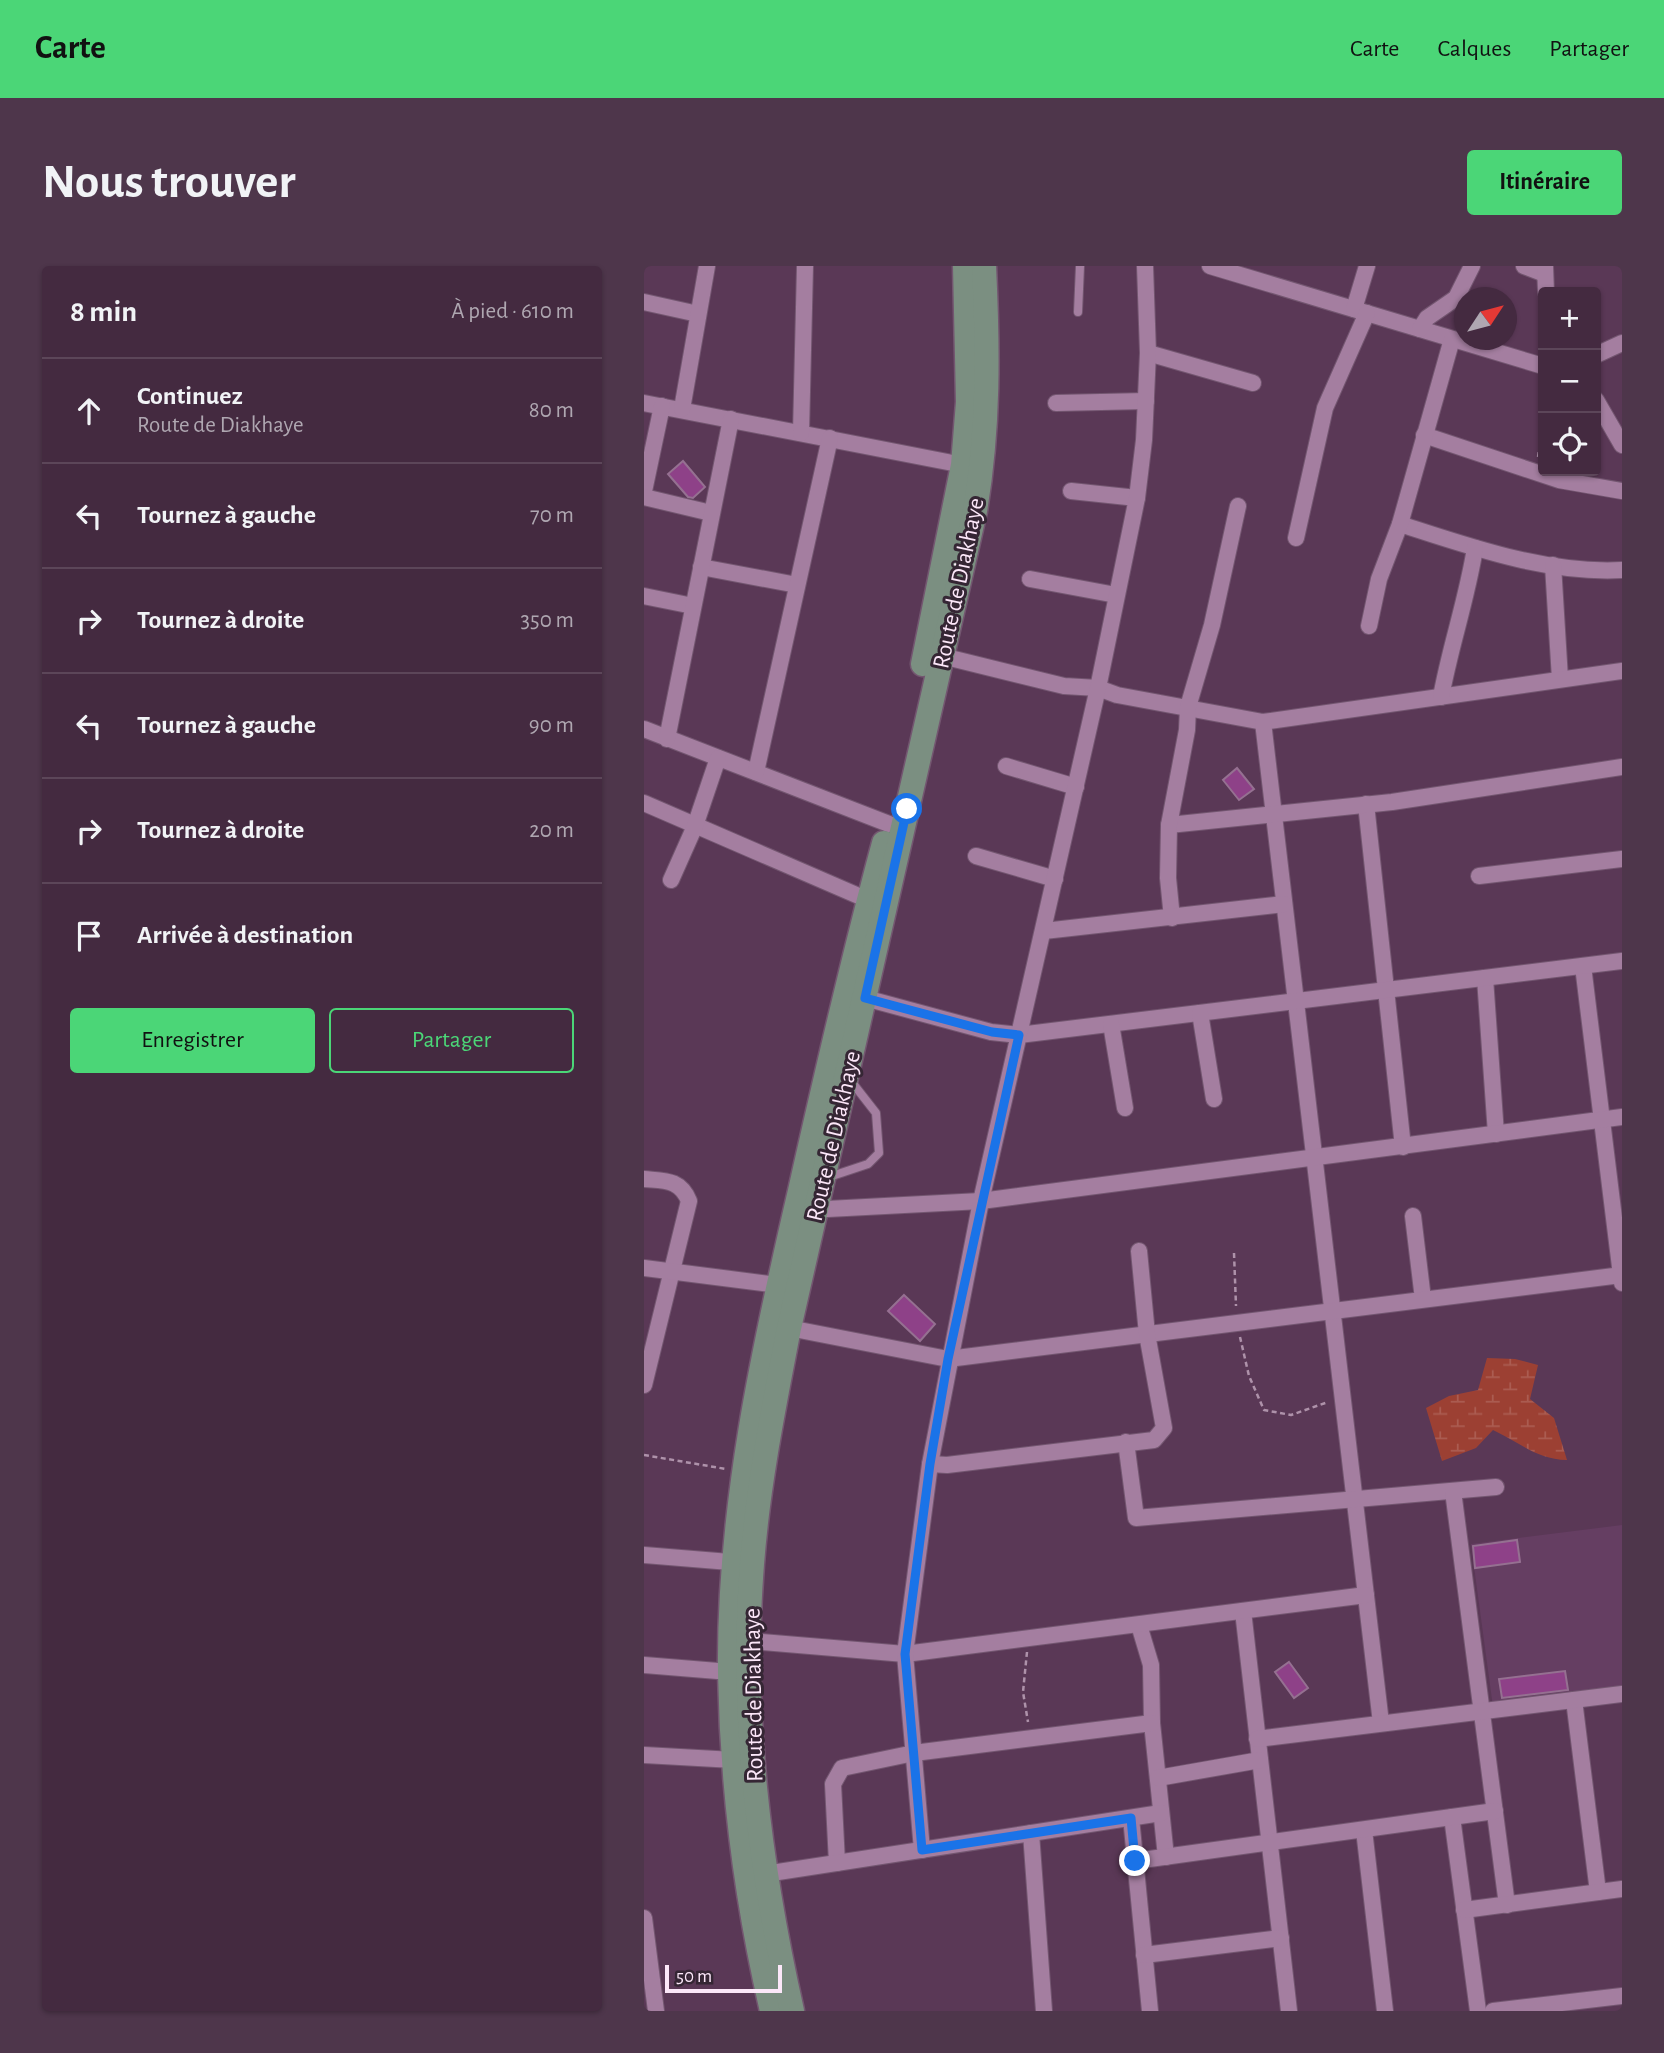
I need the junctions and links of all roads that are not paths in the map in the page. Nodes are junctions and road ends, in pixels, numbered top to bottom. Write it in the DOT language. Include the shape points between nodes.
graph roads {
  1 [pos="707,266"];
  2 [pos="805,266"];
  3 [pos="964,266"];
  4 [pos="984,266"];
  5 [pos="1080,266"];
  6 [pos="1145,266"];
  7 [pos="1210,266"];
  8 [pos="1367,266"];
  9 [pos="1472,266"];
  10 [pos="1524,266"];
  11 [pos="1545,270"];
  12 [pos="644,302"];
  13 [pos="1360,311"];
  14 [pos="1077,312"];
  15 [pos="698,314"];
  16 [pos="1420,329"];
  17 [pos="1452,339"];
  18 [pos="1622,344"];
  19 [pos="1148,353"];
  20 [pos="1601,353"];
  21 [pos="1538,365"];
  22 [pos="1253,383"];
  23 [pos="1146,401"];
  24 [pos="644,403"];
  25 [pos="1056,403"];
  26 [pos="662,406"];
  27 [pos="682,409"];
  28 [pos="1601,409"];
  29 [pos="731,419"];
  30 [pos="801,433"];
  31 [pos="1424,435"];
  32 [pos="830,438"];
  33 [pos="1622,445"];
  34 [pos="963,465"];
  35 [pos="644,491"];
  36 [pos="1071,491"];
  37 [pos="1622,491"];
  38 [pos="644,497"];
  39 [pos="1137,498"];
  40 [pos="1238,506"];
  41 [pos="711,513"];
  42 [pos="1400,524"];
  43 [pos="1296,538"];
  44 [pos="1475,548"];
  45 [pos="1553,565"];
  46 [pos="701,567"];
  47 [pos="1622,570"];
  48 [pos="1030,579"];
  49 [pos="797,585"];
  50 [pos="1116,595"];
  51 [pos="644,596"];
  52 [pos="693,606"];
  53 [pos="1369,626"];
  54 [pos="942,656"];
  55 [pos="1622,671"];
  56 [pos="1560,679"];
  57 [pos="1098,688"];
  58 [pos="1441,697"];
  59 [pos="1188,708"];
  60 [pos="1263,722"];
  61 [pos="644,729"];
  62 [pos="667,738"];
  63 [pos="718,758"];
  64 [pos="1006,766"];
  65 [pos="1622,767"];
  66 [pos="756,772"];
  67 [pos="1076,787"];
  68 [pos="644,803"];
  69 [pos="1366,804"];
  70 [pos="1274,815"];
  71 [pos="889,824"];
  72 [pos="1169,825"];
  73 [pos="695,826"];
  74 [pos="976,856"];
  75 [pos="1622,859"];
  76 [pos="1479,876"];
  77 [pos="1055,879"];
  78 [pos="671,880"];
  79 [pos="869,900"];
  80 [pos="1284,904"];
  81 [pos="1172,918"];
  82 [pos="1044,931"];
  83 [pos="1622,961"];
  84 [pos="1583,966"];
  85 [pos="1485,978"];
  86 [pos="1387,990"];
  87 [pos="865,998"];
  88 [pos="1296,1001"];
  89 [pos="1200,1013"];
  90 [pos="1111,1024"];
  91 [pos="1019,1035"];
  92 [pos="847,1076"];
  93 [pos="1214,1099"];
  94 [pos="1125,1108"];
  95 [pos="1622,1116"];
  96 [pos="1602,1119"];
  97 [pos="1496,1134"];
  98 [pos="1403,1147"];
  99 [pos="1314,1158"];
  100 [pos="644,1179"];
  101 [pos="823,1179"];
  102 [pos="981,1201"];
  103 [pos="805,1210"];
  104 [pos="1413,1216"];
  105 [pos="1139,1251"];
  106 [pos="644,1268"];
  107 [pos="672,1270"];
  108 [pos="1622,1278"];
  109 [pos="778,1284"];
  110 [pos="1423,1299"];
  111 [pos="1332,1309"];
  112 [pos="789,1328"];
  113 [pos="1147,1334"];
  114 [pos="948,1359"];
  115 [pos="645,1375"];
  116 [pos="1126,1442"];
  117 [pos="930,1464"];
  118 [pos="1496,1487"];
  119 [pos="1452,1492"];
  120 [pos="1355,1502"];
  121 [pos="644,1555"];
  122 [pos="743,1563"];
  123 [pos="1366,1595"];
  124 [pos="1243,1611"];
  125 [pos="1139,1625"];
  126 [pos="749,1641"];
  127 [pos="905,1654"];
  128 [pos="644,1665"];
  129 [pos="730,1672"];
  130 [pos="1622,1694"];
  131 [pos="1574,1700"];
  132 [pos="1481,1711"];
  133 [pos="1152,1723"];
  134 [pos="1381,1723"];
  135 [pos="1257,1739"];
  136 [pos="914,1753"];
  137 [pos="644,1755"];
  138 [pos="734,1760"];
  139 [pos="1260,1760"];
  140 [pos="1158,1778"];
  141 [pos="1494,1811"];
  142 [pos="1161,1813"];
  143 [pos="1452,1817"];
  144 [pos="1131,1818"];
  145 [pos="1364,1830"];
  146 [pos="1031,1833"];
  147 [pos="1269,1843"];
  148 [pos="922,1850"];
  149 [pos="1166,1857"];
  150 [pos="1135,1861"];
  151 [pos="837,1863"];
  152 [pos="765,1874"];
  153 [pos="1622,1889"];
  154 [pos="1598,1892"];
  155 [pos="1507,1905"];
  156 [pos="1464,1910"];
  157 [pos="644,1925"];
  158 [pos="1280,1938"];
  159 [pos="1144,1955"];
  160 [pos="1622,1996"];
  161 [pos="656,2011"];
  162 [pos="772,2011"];
  163 [pos="792,2011"];
  164 [pos="1044,2011"];
  165 [pos="1150,2011"];
  166 [pos="1289,2011"];
  167 [pos="1385,2011"];
  168 [pos="1478,2011"];
  169 [pos="1493,2011"];
  1 -- 15 [label="street"];
  2 -- 30 [label="street"];
  3 -- 34 [label="main road, Route de Diakhaye" via="968,401"];
  4 -- 54 [label="main road, Route de Diakhaye" via="987,426 975,511"];
  5 -- 14 [label="lane"];
  6 -- 19 [label="street"];
  7 -- 13 [label="street"];
  8 -- 13 [label="street"];
  9 -- 16 [label="street" via="1455,298 1427,318"];
  10 -- 11 [label="street"];
  12 -- 15 [label="street"];
  13 -- 16 [label="street"];
  13 -- 43 [label="street" via="1325,408"];
  15 -- 27 [label="street"];
  16 -- 17 [label="street"];
  17 -- 21 [label="street"];
  17 -- 31 [label="street"];
  18 -- 20 [label="street"];
  19 -- 22 [label="street"];
  19 -- 23 [label="street"];
  23 -- 25 [label="street"];
  23 -- 39 [label="street"];
  24 -- 26 [label="street"];
  26 -- 27 [label="street"];
  26 -- 35 [label="street"];
  27 -- 29 [label="street"];
  28 -- 33 [label="street"];
  29 -- 30 [label="street"];
  29 -- 41 [label="street"];
  30 -- 32 [label="street"];
  31 -- 37 [label="street" via="1592,488"];
  31 -- 42 [label="street"];
  32 -- 34 [label="street"];
  32 -- 49 [label="street"];
  34 -- 71 [label="main road, Route de Diakhaye"];
  36 -- 39 [label="street"];
  38 -- 41 [label="street"];
  39 -- 50 [label="street"];
  40 -- 59 [label="street"];
  41 -- 46 [label="street"];
  42 -- 44 [label="street"];
  42 -- 53 [label="street" via="1379,579"];
  44 -- 45 [label="street"];
  44 -- 58 [label="street"];
  45 -- 47 [label="street"];
  45 -- 56 [label="street"];
  46 -- 49 [label="street"];
  46 -- 52 [label="street"];
  48 -- 50 [label="street"];
  49 -- 66 [label="street"];
  50 -- 57 [label="street"];
  51 -- 52 [label="street"];
  52 -- 62 [label="street"];
  54 -- 57 [label="street" via="1064,686"];
  54 -- 87 [label="main road, Route de Diakhaye"];
  55 -- 56 [label="street"];
  56 -- 58 [label="street"];
  57 -- 59 [label="street"];
  57 -- 67 [label="street"];
  58 -- 60 [label="street"];
  59 -- 60 [label="street"];
  59 -- 72 [label="street"];
  60 -- 70 [label="street"];
  61 -- 62 [label="street"];
  62 -- 63 [label="street"];
  63 -- 66 [label="street"];
  63 -- 73 [label="street"];
  64 -- 67 [label="street"];
  65 -- 69 [label="street"];
  66 -- 71 [label="street"];
  67 -- 77 [label="street"];
  68 -- 73 [label="street"];
  69 -- 70 [label="street"];
  69 -- 86 [label="street"];
  70 -- 72 [label="street"];
  70 -- 80 [label="street"];
  71 -- 79 [label="main road, Route de Diakhaye"];
  72 -- 81 [label="street"];
  73 -- 78 [label="street"];
  73 -- 79 [label="street"];
  74 -- 77 [label="street"];
  75 -- 76 [label="street"];
  77 -- 82 [label="street"];
  79 -- 103 [label="main road, Route de Diakhaye"];
  80 -- 81 [label="street"];
  80 -- 88 [label="street"];
  81 -- 82 [label="street"];
  82 -- 91 [label="street"];
  83 -- 84 [label="street"];
  84 -- 85 [label="street"];
  84 -- 96 [label="street"];
  85 -- 86 [label="street"];
  85 -- 97 [label="street"];
  86 -- 88 [label="street"];
  86 -- 98 [label="street"];
  87 -- 91 [label="street"];
  87 -- 92 [label="main road, Route de Diakhaye"];
  88 -- 89 [label="street"];
  88 -- 99 [label="street"];
  89 -- 90 [label="street"];
  89 -- 93 [label="street"];
  90 -- 91 [label="street"];
  90 -- 94 [label="street"];
  91 -- 102 [label="street"];
  92 -- 101 [label="main road, Route de Diakhaye"];
  92 -- 101 [label="lane" via="876,1113 879,1153 868,1164"];
  95 -- 96 [label="street"];
  96 -- 97 [label="street"];
  96 -- 108 [label="street"];
  97 -- 98 [label="street"];
  98 -- 99 [label="street"];
  99 -- 102 [label="street"];
  99 -- 111 [label="street"];
  100 -- 107 [label="street" via="673,1182 684,1188 689,1201"];
  101 -- 103 [label="main road, Route de Diakhaye"];
  102 -- 103 [label="street"];
  102 -- 114 [label="street"];
  103 -- 109 [label="main road, Route de Diakhaye"];
  103 -- 112 [label="main road, Route de Diakhaye"];
  104 -- 110 [label="street"];
  105 -- 113 [label="street"];
  106 -- 107 [label="street"];
  107 -- 109 [label="street"];
  107 -- 115 [label="street"];
  108 -- 110 [label="street"];
  109 -- 122 [label="main road, Route de Diakhaye" via="743,1472"];
  110 -- 111 [label="street"];
  111 -- 113 [label="street"];
  111 -- 120 [label="street"];
  112 -- 114 [label="street"];
  112 -- 122 [label="main road, Route de Diakhaye"];
  113 -- 114 [label="street"];
  113 -- 116 [label="street" via="1164,1428 1154,1440"];
  114 -- 117 [label="street"];
  116 -- 117 [label="street"];
  116 -- 120 [label="street" via="1136,1518"];
  117 -- 127 [label="street"];
  118 -- 119 [label="street"];
  119 -- 120 [label="street"];
  119 -- 132 [label="street"];
  120 -- 123 [label="street"];
  121 -- 122 [label="street"];
  122 -- 126 [label="main road, Route de Diakhaye"];
  122 -- 129 [label="main road, Route de Diakhaye"];
  123 -- 124 [label="street"];
  123 -- 134 [label="street"];
  124 -- 125 [label="street"];
  124 -- 135 [label="street"];
  125 -- 127 [label="street"];
  125 -- 133 [label="street" via="1151,1665"];
  126 -- 127 [label="street"];
  126 -- 152 [label="main road, Route de Diakhaye" via="751,1762"];
  127 -- 136 [label="street"];
  128 -- 129 [label="street"];
  129 -- 138 [label="main road, Route de Diakhaye"];
  130 -- 131 [label="street"];
  131 -- 132 [label="street"];
  131 -- 154 [label="street"];
  132 -- 134 [label="street"];
  132 -- 141 [label="street"];
  133 -- 136 [label="street"];
  133 -- 140 [label="street"];
  134 -- 135 [label="street"];
  135 -- 139 [label="street"];
  136 -- 148 [label="street"];
  136 -- 151 [label="street" via="842,1768 833,1784"];
  137 -- 138 [label="street"];
  138 -- 162 [label="main road, Route de Diakhaye" via="754,1931"];
  139 -- 140 [label="street"];
  139 -- 147 [label="street"];
  140 -- 142 [label="street"];
  141 -- 143 [label="street"];
  141 -- 155 [label="street"];
  142 -- 144 [label="street"];
  142 -- 149 [label="street"];
  143 -- 145 [label="street"];
  143 -- 156 [label="street"];
  144 -- 146 [label="street"];
  144 -- 150 [label="street"];
  145 -- 147 [label="street"];
  145 -- 167 [label="street"];
  146 -- 148 [label="street"];
  146 -- 164 [label="street"];
  147 -- 149 [label="street"];
  147 -- 158 [label="street"];
  148 -- 151 [label="street"];
  149 -- 150 [label="street"];
  150 -- 159 [label="street"];
  151 -- 152 [label="street"];
  152 -- 163 [label="main road, Route de Diakhaye"];
  153 -- 154 [label="street"];
  154 -- 155 [label="street"];
  155 -- 156 [label="street"];
  156 -- 168 [label="street"];
  157 -- 161 [label="street"];
  158 -- 159 [label="street"];
  158 -- 166 [label="street"];
  159 -- 165 [label="street"];
  160 -- 169 [label="street"];
}
